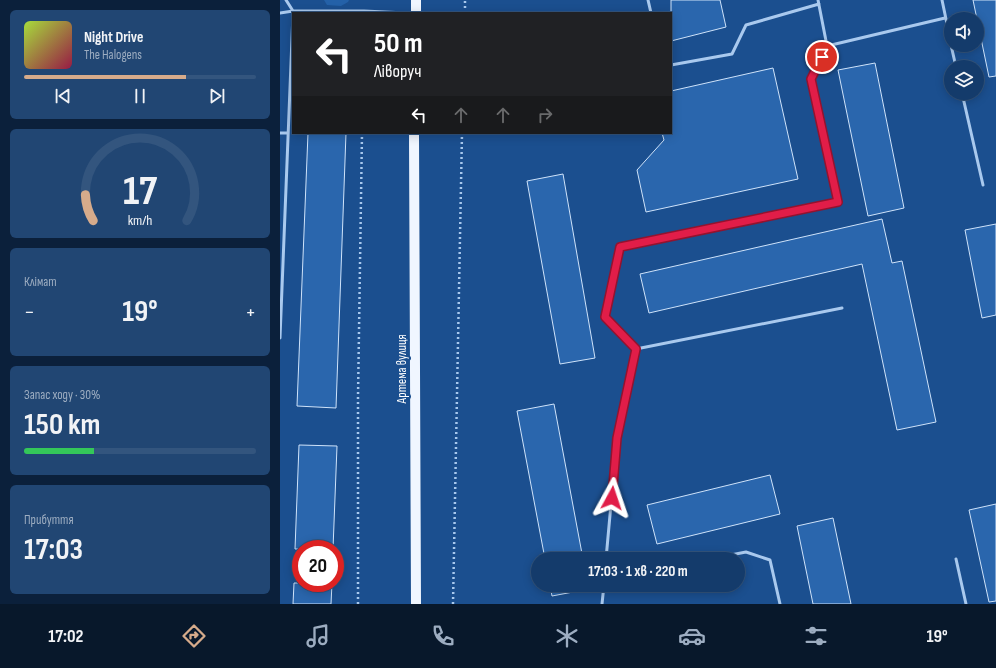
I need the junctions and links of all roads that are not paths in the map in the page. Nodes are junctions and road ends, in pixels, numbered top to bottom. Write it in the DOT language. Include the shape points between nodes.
graph roads {
  1 [pos="286,0"];
  2 [pos="416,0"];
  3 [pos="648,0"];
  4 [pos="818,0"];
  5 [pos="942,0"];
  6 [pos="819,4"];
  7 [pos="292,12"];
  8 [pos="293,12"];
  9 [pos="385,12"];
  10 [pos="416,12"];
  11 [pos="650,12"];
  12 [pos="944,12"];
  13 [pos="280,13"];
  14 [pos="944,18"];
  15 [pos="292,36"];
  16 [pos="827,46"];
  17 [pos="672,65"];
  18 [pos="964,100"];
  19 [pos="280,133"];
  20 [pos="288,133"];
  21 [pos="414,134"];
  22 [pos="983,185"];
  23 [pos="842,308"];
  24 [pos="280,338"];
  25 [pos="636,349"];
  26 [pos="607,552"];
  27 [pos="745,552"];
  28 [pos="956,560"];
  29 [pos="603,592"];
  30 [pos="416,604"];
  31 [pos="602,604"];
  32 [pos="780,604"];
  33 [pos="966,604"];
  1 -- 8 [label="lane"];
  2 -- 10 [label="main road"];
  3 -- 11 [label="lane"];
  4 -- 6 [label="lane"];
  5 -- 12 [label="lane"];
  6 -- 16 [label="lane"];
  6 -- 17 [label="lane" via="746,25 732,54"];
  7 -- 13 [label="lane"];
  8 -- 9 [label="lane"];
  14 -- 16 [label="lane"];
  15 -- 20 [label="lane"];
  16 -- 25 [label="lane" via="811,79 838,202 620,247 605,317"];
  18 -- 22 [label="lane"];
  19 -- 20 [label="lane"];
  20 -- 24 [label="lane"];
  21 -- 30 [label="main road, Артема вулиця"];
  23 -- 25 [label="lane"];
  25 -- 26 [label="lane" via="617,438"];
  27 -- 32 [label="lane" via="770,560"];
  28 -- 33 [label="lane"];
  29 -- 31 [label="lane"];
}
